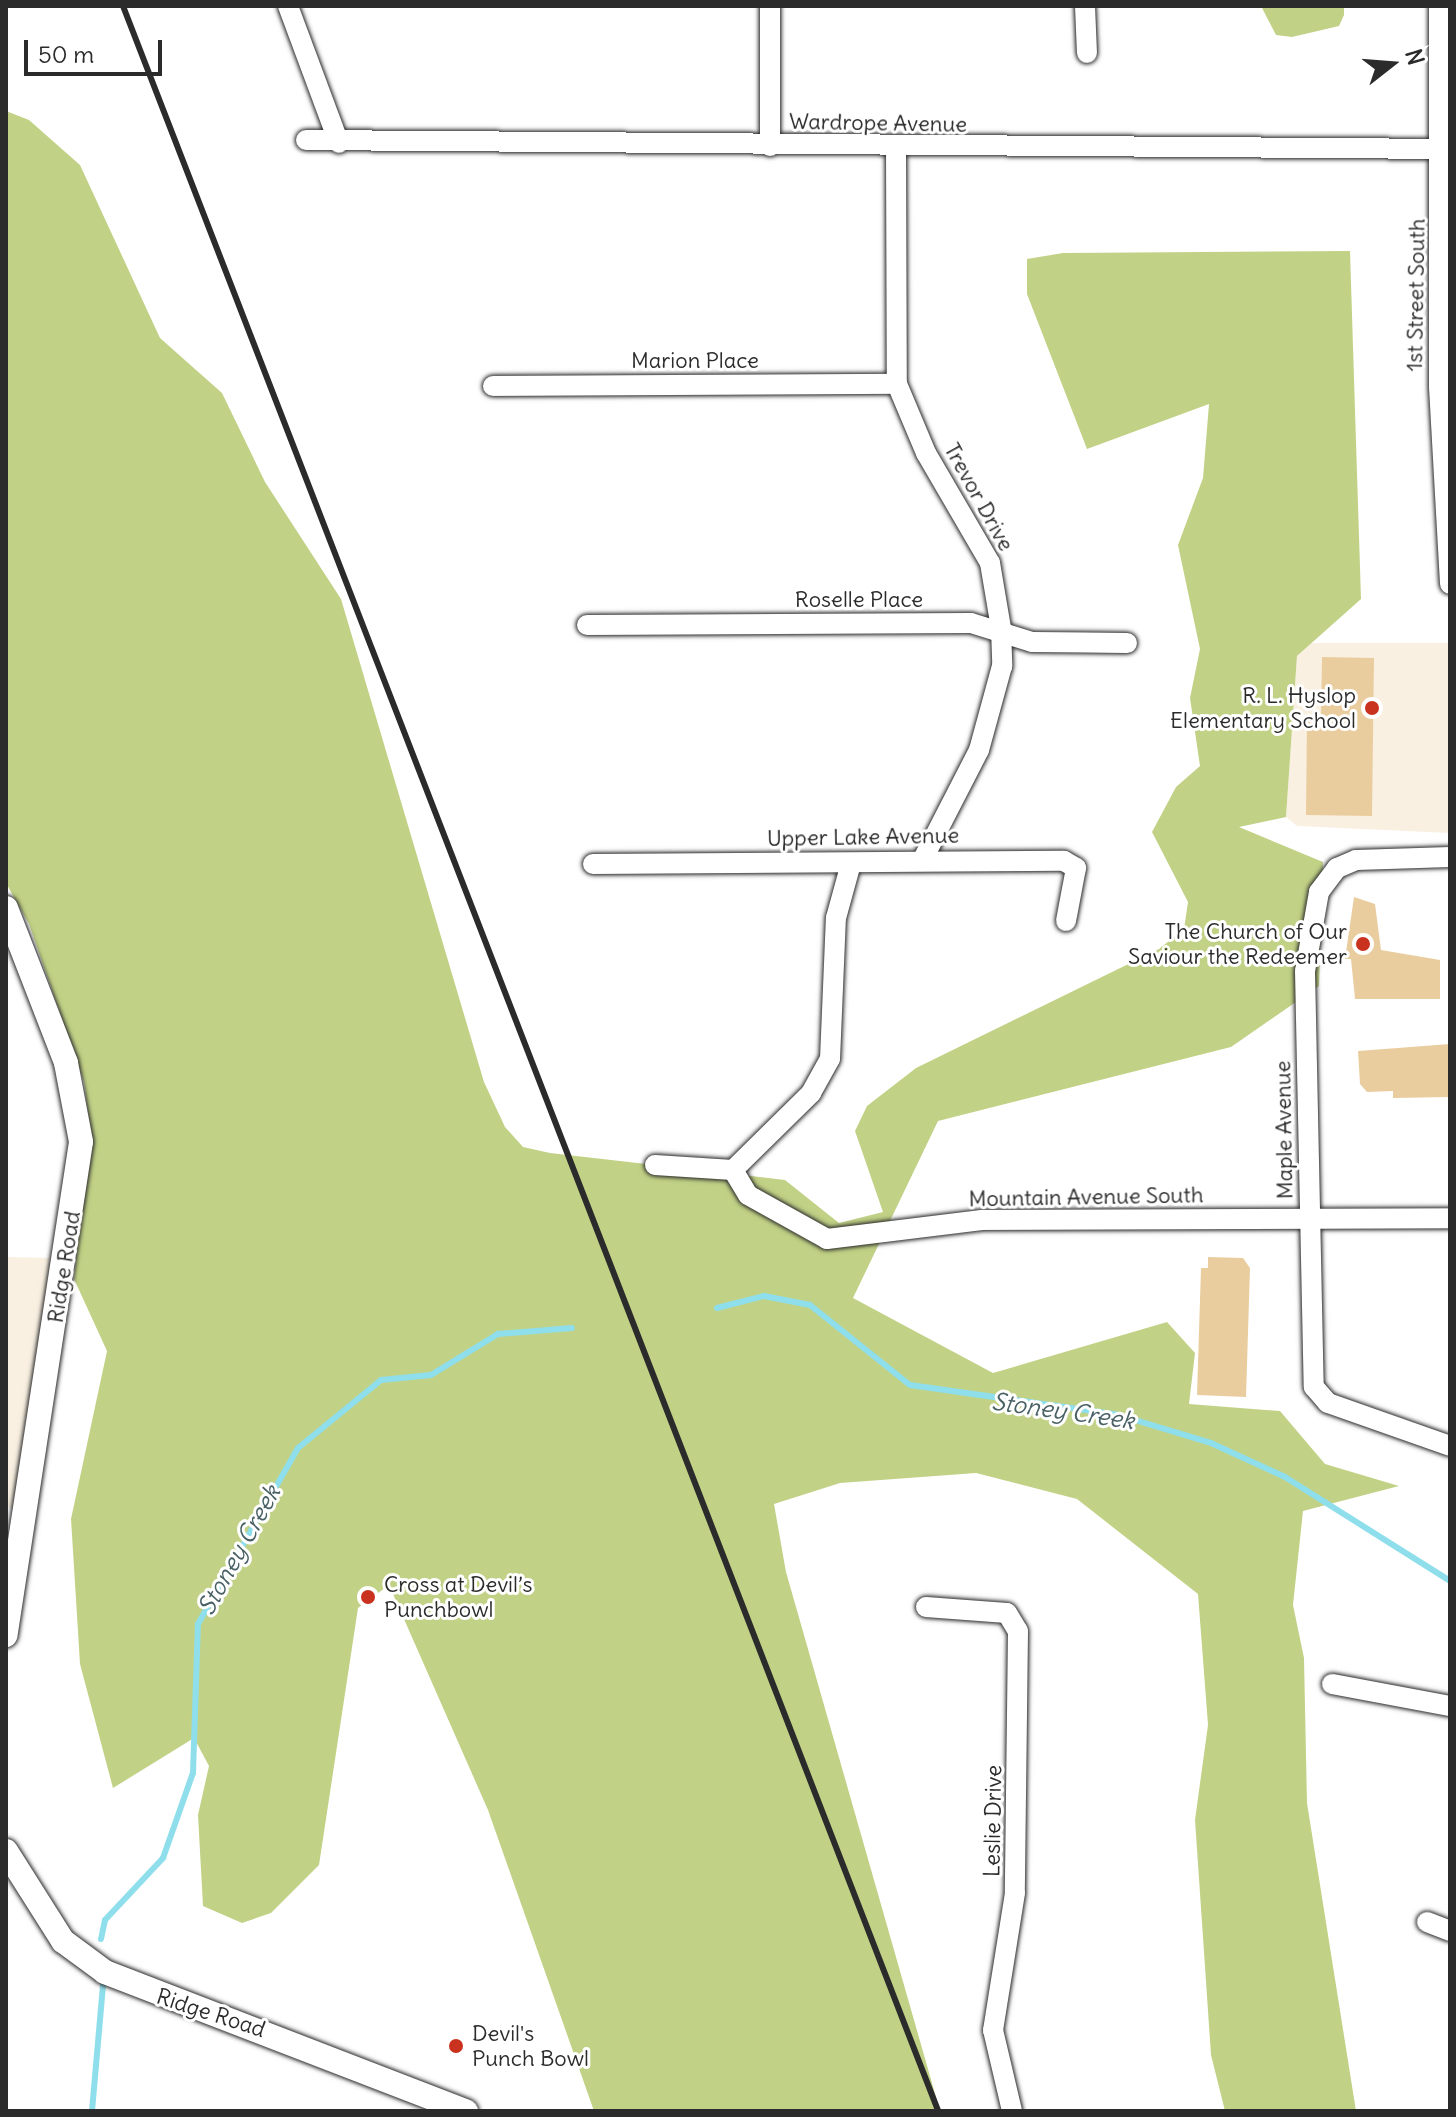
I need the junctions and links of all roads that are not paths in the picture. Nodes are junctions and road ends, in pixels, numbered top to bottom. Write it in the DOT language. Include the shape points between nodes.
graph roads {
  1 [pos="288,6"];
  2 [pos="770,6"];
  3 [pos="1085,6"];
  4 [pos="1439,6"];
  5 [pos="1087,53"];
  6 [pos="306,140"];
  7 [pos="339,143"];
  8 [pos="770,146"];
  9 [pos="896,148"];
  10 [pos="1446,149"];
  11 [pos="897,384"];
  12 [pos="493,386"];
  13 [pos="1444,387"];
  14 [pos="1450,584"];
  15 [pos="587,625"];
  16 [pos="1001,628"];
  17 [pos="1127,643"];
  18 [pos="924,857"];
  19 [pos="1450,857"];
  20 [pos="851,863"];
  21 [pos="593,864"];
  22 [pos="6,908"];
  23 [pos="1066,921"];
  24 [pos="655,1165"];
  25 [pos="733,1170"];
  26 [pos="1450,1218"];
  27 [pos="1310,1219"];
  28 [pos="1450,1446"];
  29 [pos="926,1607"];
  30 [pos="6,1635"];
  31 [pos="1332,1684"];
  32 [pos="1450,1706"];
  33 [pos="6,1851"];
  34 [pos="1427,1922"];
  35 [pos="1450,1931"];
  36 [pos="466,2111"];
  37 [pos="1012,2111"];
  1 -- 7 [label="street"];
  2 -- 8 [label="street"];
  3 -- 5 [label="street"];
  4 -- 10 [label="street, 1st Street South"];
  6 -- 7 [label="street, Wardrope Avenue"];
  7 -- 8 [label="street, Wardrope Avenue"];
  8 -- 9 [label="street, Wardrope Avenue"];
  9 -- 10 [label="street, Wardrope Avenue"];
  9 -- 11 [label="street, Trevor Drive"];
  10 -- 13 [label="street, 1st Street South"];
  11 -- 12 [label="street, Marion Place"];
  11 -- 16 [label="street, Trevor Drive" via="926,453 990,563"];
  13 -- 14 [label="street, 1st Street South"];
  15 -- 16 [label="street, Roselle Place"];
  16 -- 17 [label="street, Roselle Place" via="1032,642"];
  16 -- 18 [label="street, Trevor Drive" via="1002,666 979,750"];
  18 -- 20 [label="street, Upper Lake Avenue"];
  18 -- 23 [label="street, Upper Lake Avenue" via="1074,864"];
  19 -- 27 [label="street, Maple Avenue" via="1356,860 1337,868 1319,892 1305,971"];
  20 -- 21 [label="street, Upper Lake Avenue"];
  20 -- 25 [label="street" via="836,918 830,1059 811,1093"];
  22 -- 30 [label="main road, Ridge Road" via="66,1063 81,1142"];
  24 -- 25 [label="street"];
  25 -- 27 [label="street, Mountain Avenue South" via="748,1195 827,1239 982,1220"];
  26 -- 27 [label="street, Mountain Avenue South"];
  27 -- 28 [label="street, Maple Avenue" via="1317,1398"];
  29 -- 37 [label="street, Leslie Drive" via="1007,1613 1018,1631 1015,1893 993,2030"];
  31 -- 32 [label="street"];
  33 -- 36 [label="main road, Ridge Road" via="63,1941 105,1972"];
  34 -- 35 [label="street"];
}
